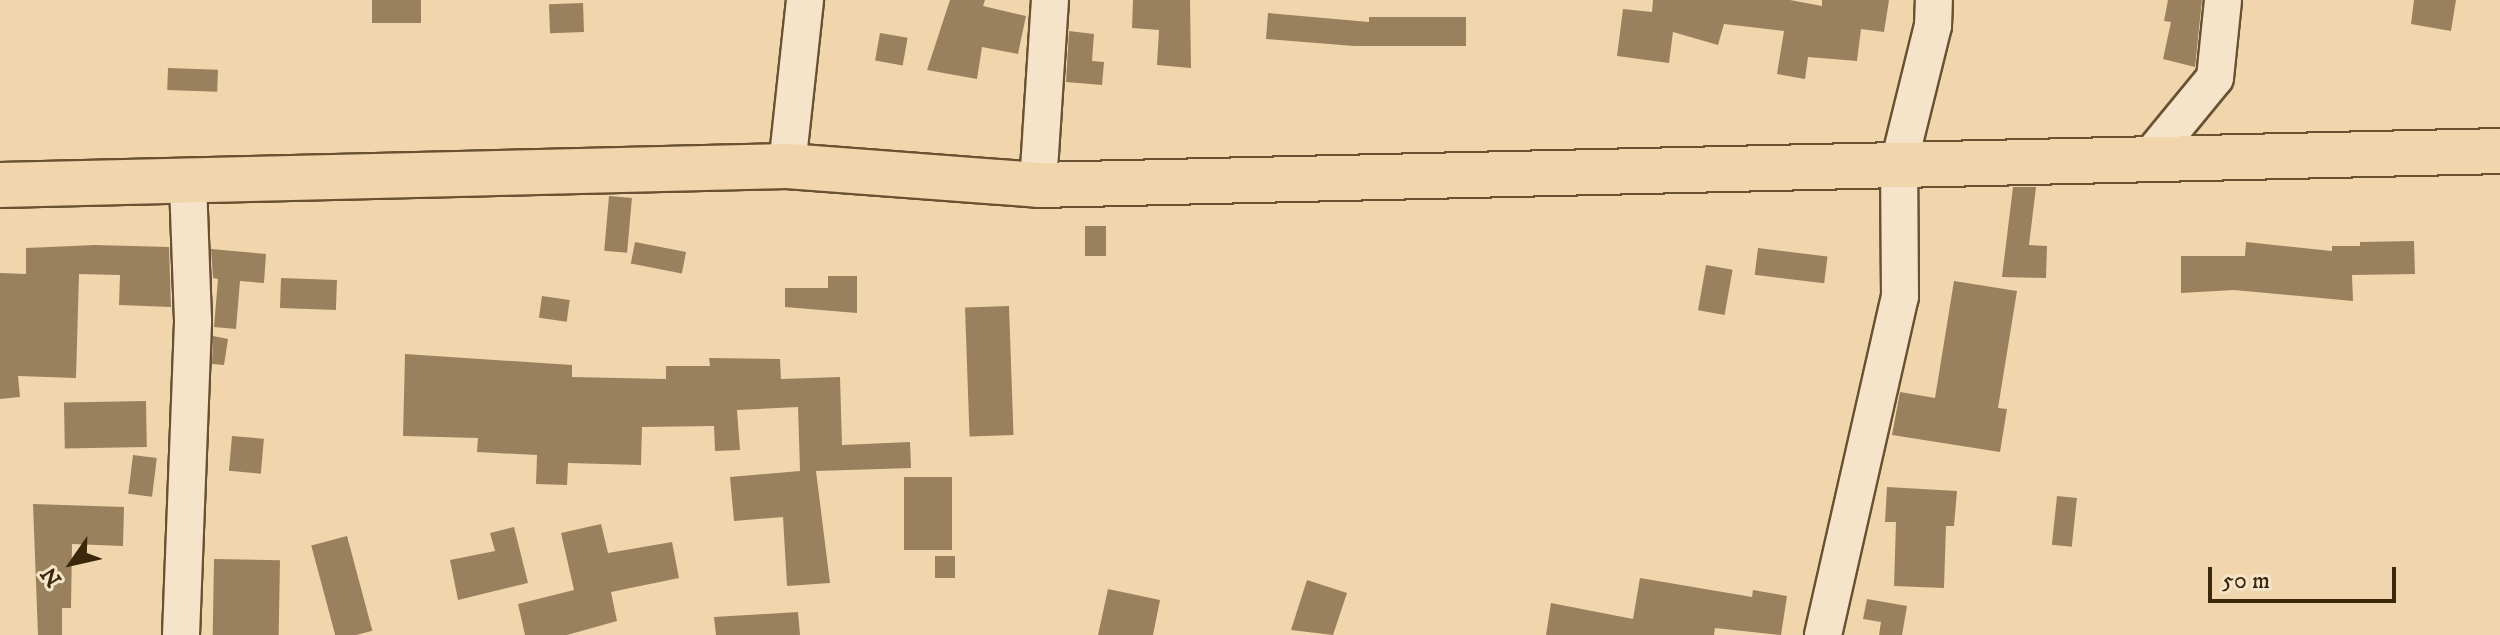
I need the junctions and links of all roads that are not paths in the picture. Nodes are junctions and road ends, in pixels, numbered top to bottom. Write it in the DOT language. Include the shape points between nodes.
graph roads {
  1 [pos="805,0"];
  2 [pos="1050,0"];
  3 [pos="1934,0"];
  4 [pos="2223,0"];
  5 [pos="2500,151"];
  6 [pos="2150,157"];
  7 [pos="1899,163"];
  8 [pos="787,166"];
  9 [pos="188,181"];
  10 [pos="0,185"];
  11 [pos="1038,185"];
  12 [pos="181,635"];
  13 [pos="1823,635"];
  1 -- 8 [label="street"];
  2 -- 11 [label="street"];
  3 -- 7 [label="street" via="1933,26"];
  4 -- 6 [label="street" via="2215,78"];
  5 -- 6 [label="main road"];
  6 -- 7 [label="main road"];
  7 -- 11 [label="main road"];
  7 -- 13 [label="street" via="1900,297"];
  8 -- 9 [label="main road"];
  8 -- 11 [label="main road"];
  9 -- 10 [label="main road"];
  9 -- 12 [label="street" via="193,320"];
}
